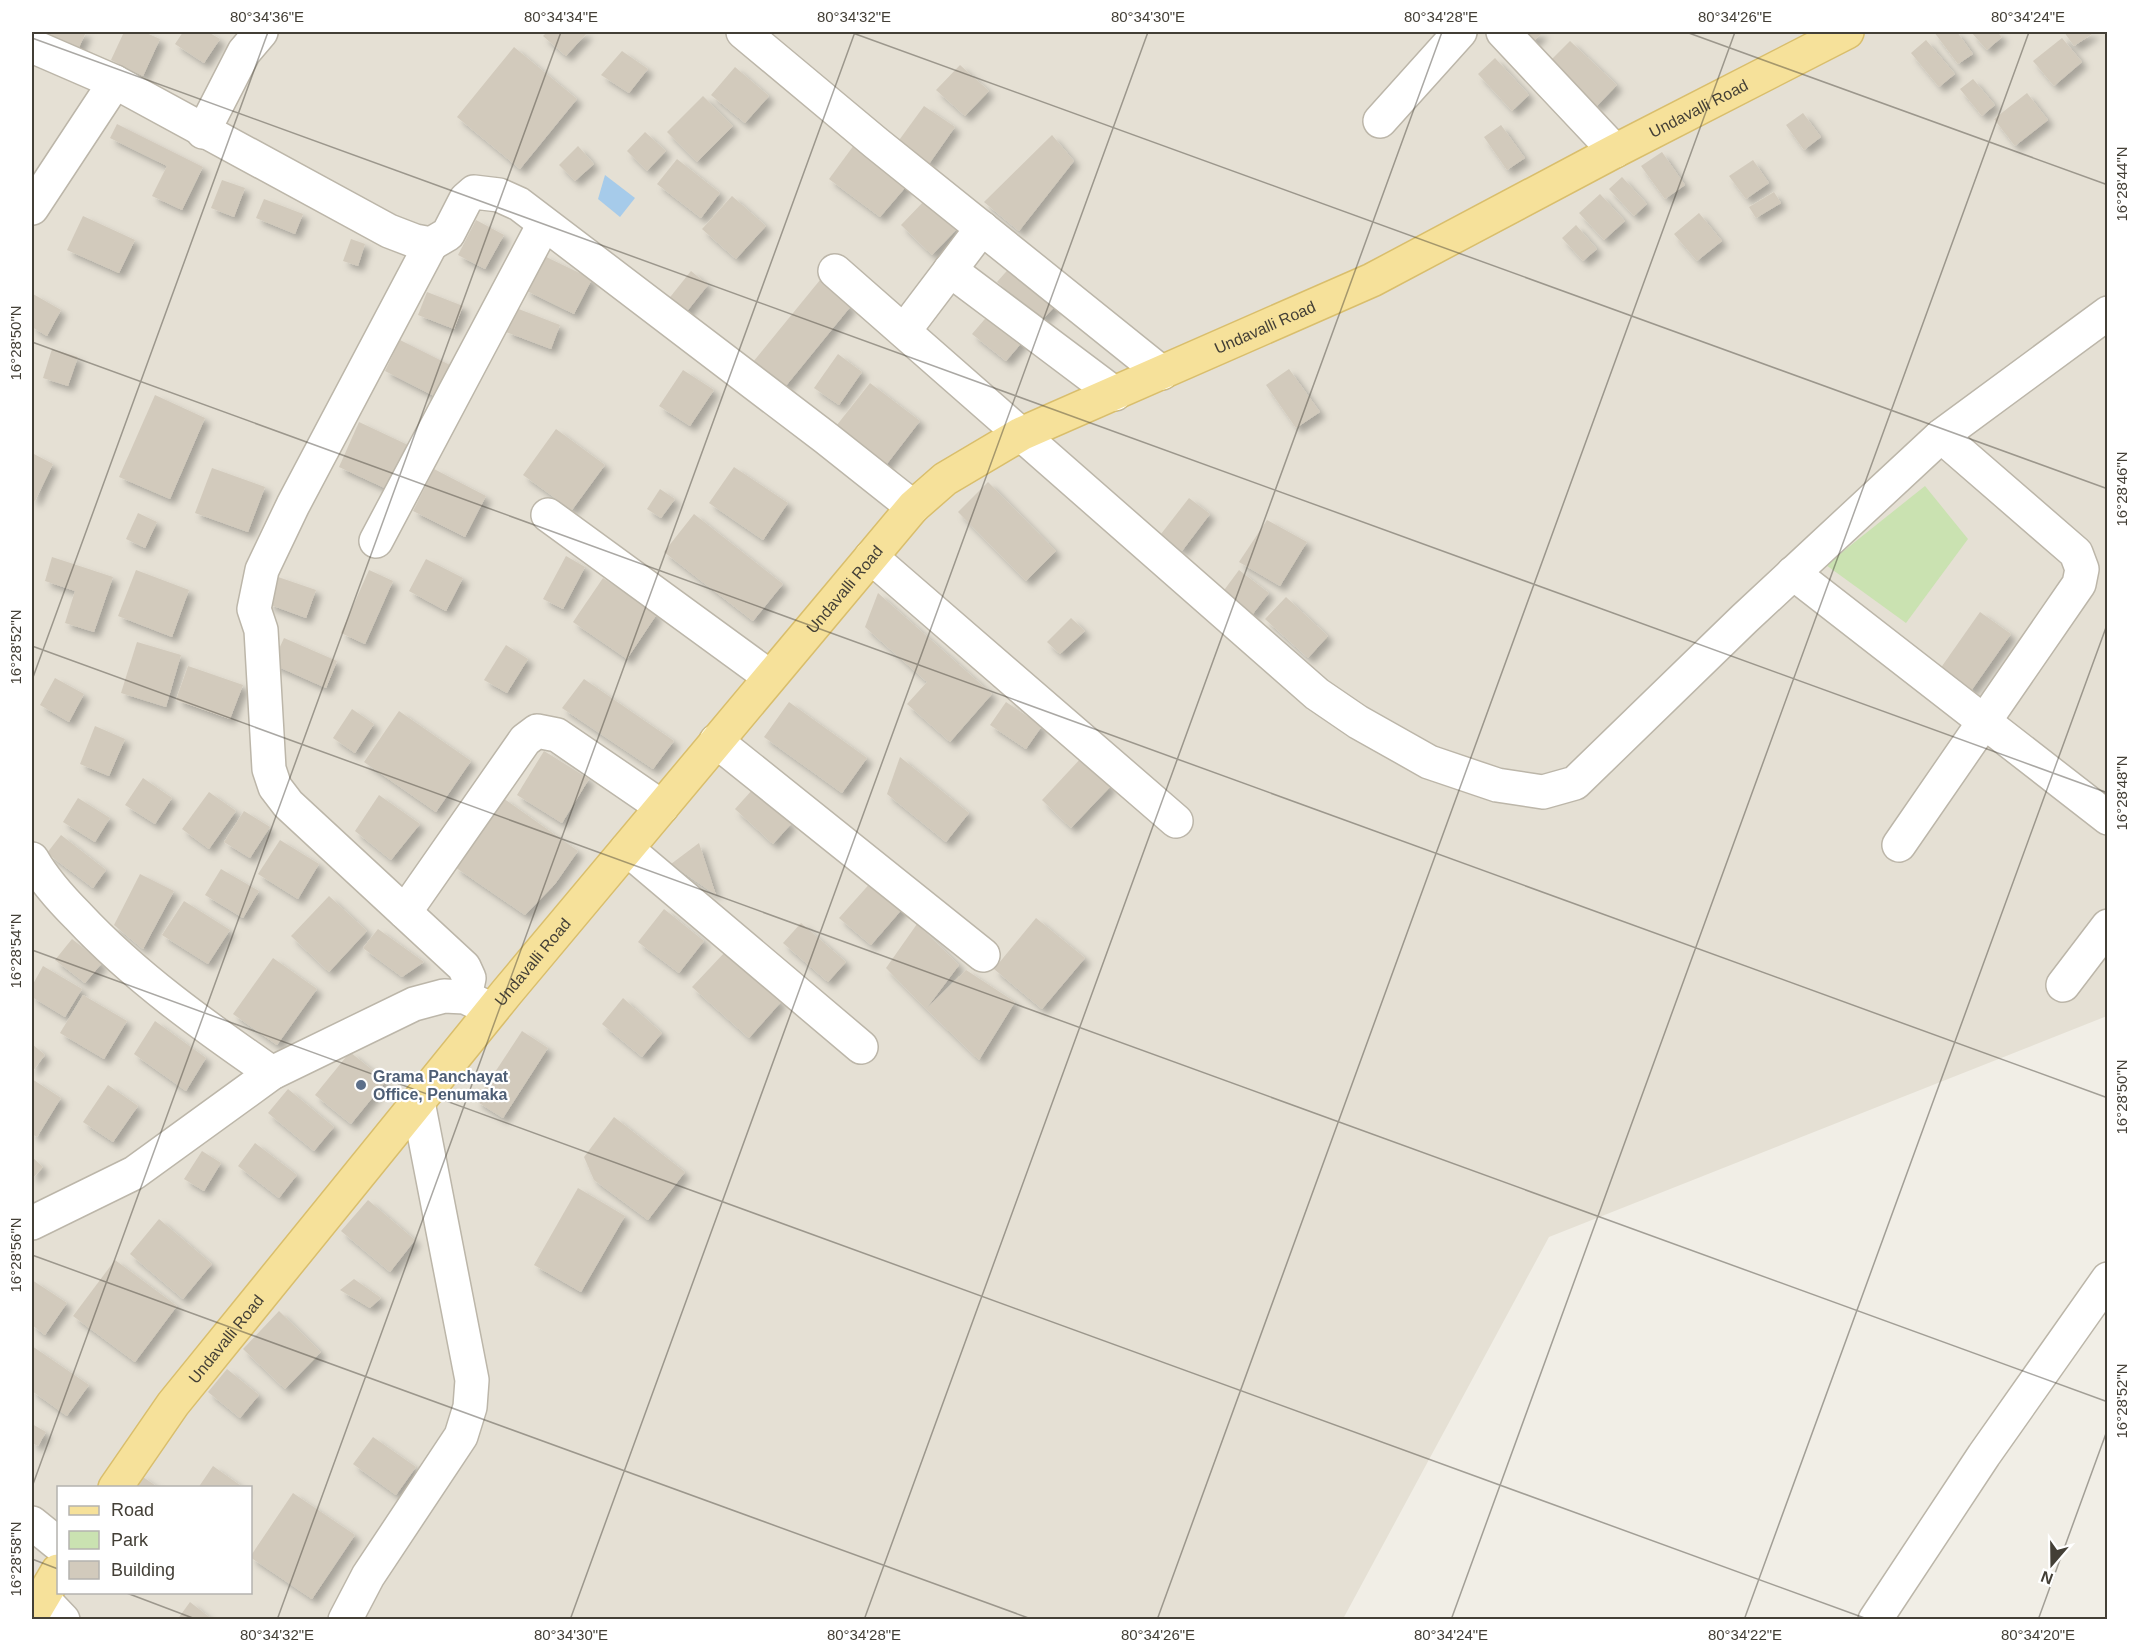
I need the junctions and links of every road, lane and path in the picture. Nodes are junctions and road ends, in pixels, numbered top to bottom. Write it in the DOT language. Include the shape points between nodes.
graph roads {
  1 [pos="261,32"];
  2 [pos="743,32"];
  3 [pos="1461,32"];
  4 [pos="1503,32"];
  5 [pos="1848,32"];
  6 [pos="32,46"];
  7 [pos="115,82"];
  8 [pos="1380,121"];
  9 [pos="203,132"];
  10 [pos="1615,151"];
  11 [pos="32,208"];
  12 [pos="544,224"];
  13 [pos="982,228"];
  14 [pos="431,244"];
  15 [pos="950,270"];
  16 [pos="835,271"];
  17 [pos="2108,313"];
  18 [pos="904,331"];
  19 [pos="1162,373"];
  20 [pos="1115,394"];
  21 [pos="1021,434"];
  22 [pos="1941,436"];
  23 [pos="913,507"];
  24 [pos="548,515"];
  25 [pos="376,541"];
  26 [pos="871,557"];
  27 [pos="1793,573"];
  28 [pos="770,678"];
  29 [pos="1984,724"];
  30 [pos="716,741"];
  31 [pos="662,807"];
  32 [pos="2108,818"];
  33 [pos="1176,821"];
  34 [pos="1899,844"];
  35 [pos="627,849"];
  36 [pos="32,861"];
  37 [pos="405,912"];
  38 [pos="2108,927"];
  39 [pos="983,955"];
  40 [pos="2063,985"];
  41 [pos="479,1004"];
  42 [pos="861,1047"];
  43 [pos="272,1073"];
  44 [pos="418,1102"];
  45 [pos="32,1223"];
  46 [pos="2108,1278"];
  47 [pos="116,1486"];
  48 [pos="32,1523"];
  49 [pos="57,1543"];
  50 [pos="57,1574"];
  51 [pos="45,1611"];
  52 [pos="345,1620"];
  53 [pos="1875,1620"];
  1 -- 9 [label="street" via="239,62"];
  2 -- 13 [label="street"];
  3 -- 8 [label="street"];
  4 -- 10 [label="street"];
  5 -- 10 [label="main road, Undavalli Road"];
  6 -- 7 [label="street"];
  7 -- 9 [label="street"];
  7 -- 11 [label="street"];
  9 -- 14 [label="street" via="389,231"];
  10 -- 19 [label="main road, Undavalli Road" via="1372,280"];
  12 -- 14 [label="street" via="519,204 499,195 474,192 466,199 448,234"];
  12 -- 23 [label="street"];
  12 -- 25 [label="street"];
  13 -- 15 [label="street"];
  13 -- 19 [label="street"];
  14 -- 37 [label="street" via="288,516 262,570 254,609 261,630 269,770 275,787 288,804"];
  15 -- 18 [label="street"];
  15 -- 20 [label="street"];
  16 -- 18 [label="street"];
  17 -- 22 [label="street"];
  18 -- 21 [label="street"];
  19 -- 20 [label="main road, Undavalli Road"];
  20 -- 21 [label="main road, Undavalli Road"];
  21 -- 23 [label="main road, Undavalli Road" via="945,479"];
  21 -- 27 [label="street" via="1317,694 1430,762 1497,785 1544,792 1575,783"];
  22 -- 27 [label="street"];
  22 -- 29 [label="street" via="2076,552 2082,568 2079,584"];
  23 -- 26 [label="main road, Undavalli Road"];
  24 -- 28 [label="street"];
  26 -- 28 [label="main road, Undavalli Road"];
  26 -- 33 [label="street"];
  27 -- 29 [label="street"];
  28 -- 30 [label="main road, Undavalli Road"];
  29 -- 32 [label="street"];
  29 -- 34 [label="street"];
  30 -- 31 [label="main road, Undavalli Road"];
  30 -- 39 [label="street"];
  31 -- 35 [label="main road, Undavalli Road"];
  31 -- 37 [label="street" via="557,735 537,731 525,740"];
  35 -- 41 [label="main road, Undavalli Road"];
  35 -- 42 [label="street"];
  36 -- 43 [label="street" via="108,948 209,1029"];
  37 -- 41 [label="street" via="464,967"];
  38 -- 40 [label="street"];
  41 -- 43 [label="street" via="444,996 414,1004"];
  41 -- 44 [label="main road, Undavalli Road"];
  43 -- 45 [label="street" via="134,1173"];
  44 -- 47 [label="main road, Undavalli Road" via="173,1404"];
  44 -- 52 [label="street" via="472,1380 470,1407 456,1444 368,1576"];
  46 -- 53 [label="street"];
  48 -- 49 [label="street"];
  50 -- 51 [label="main road"];
}
